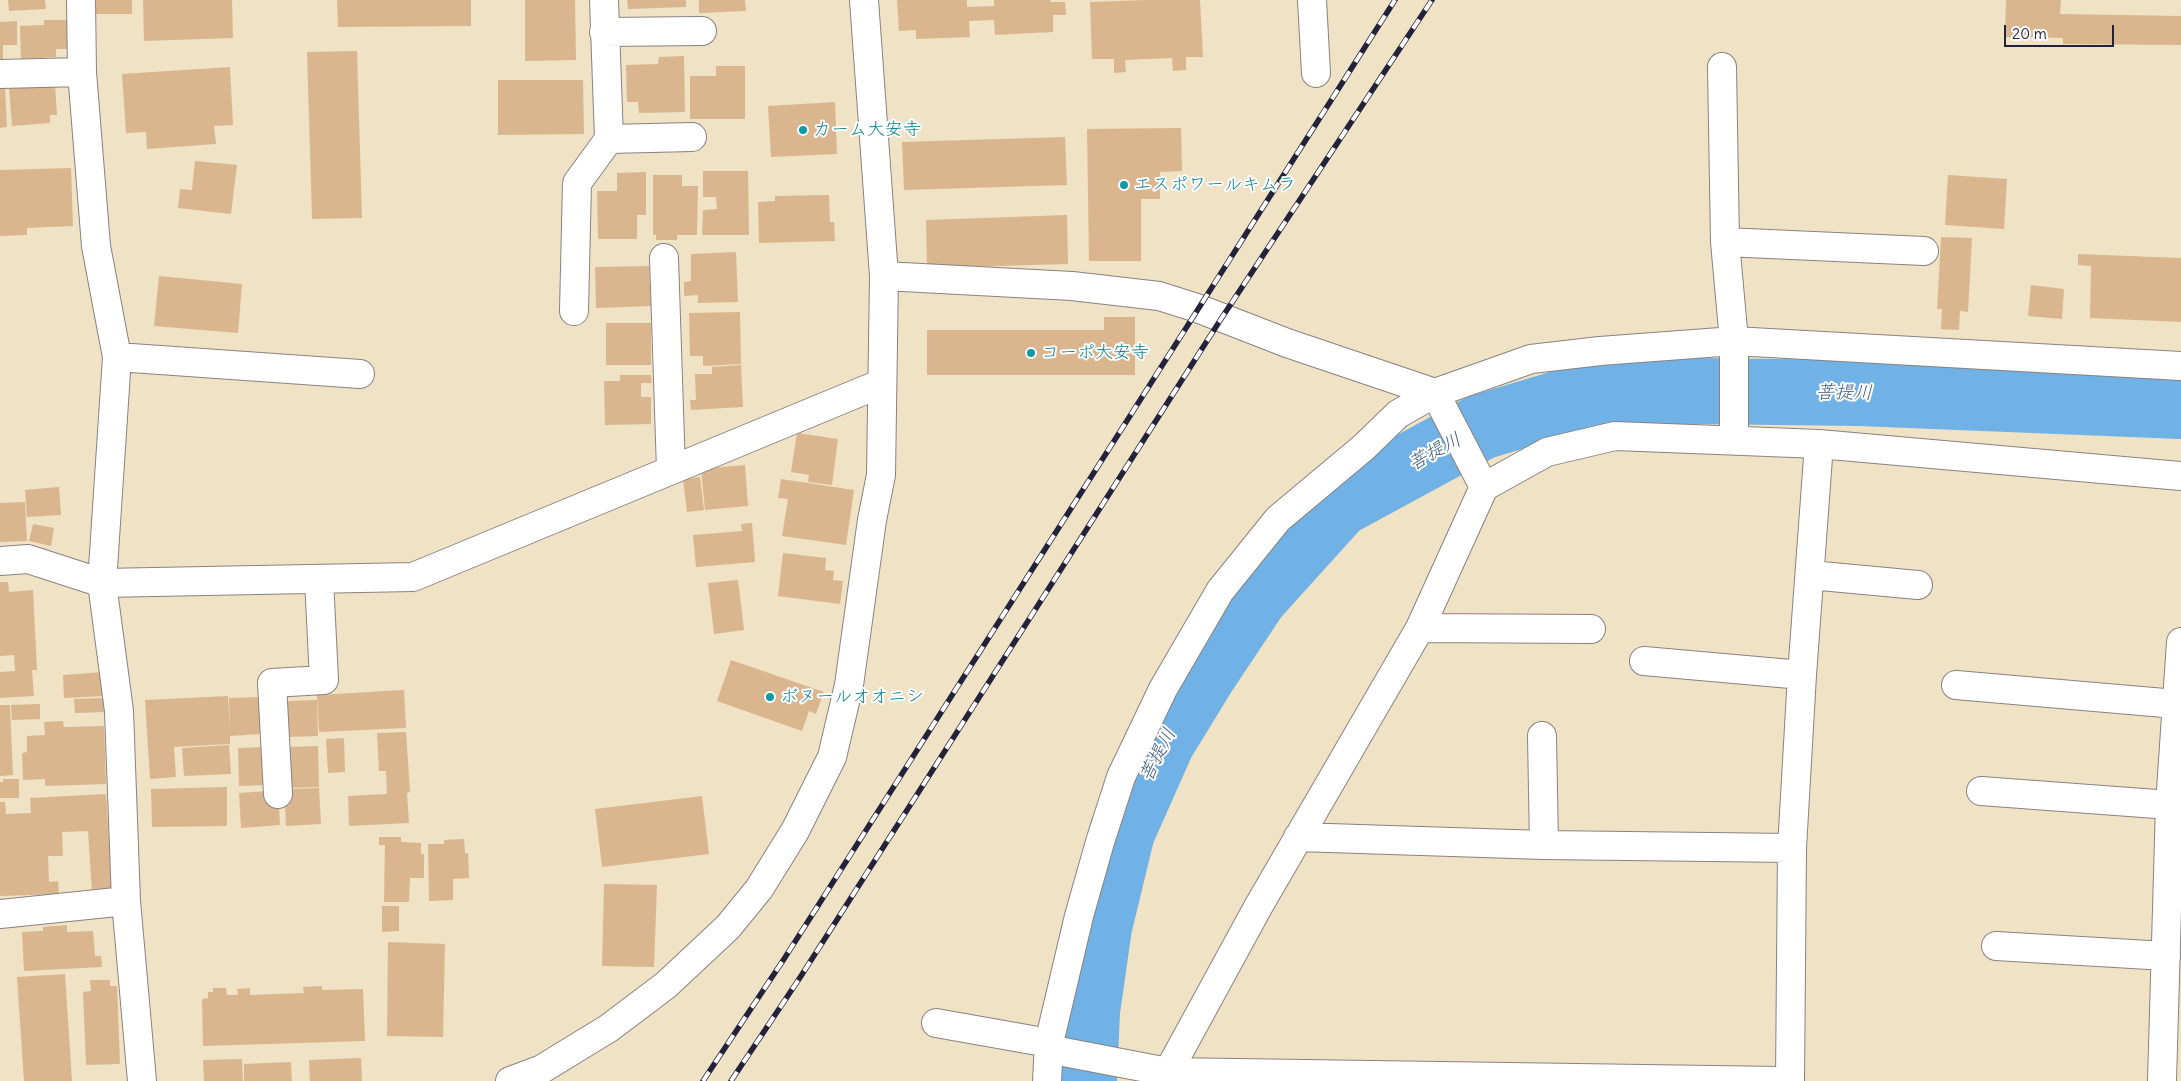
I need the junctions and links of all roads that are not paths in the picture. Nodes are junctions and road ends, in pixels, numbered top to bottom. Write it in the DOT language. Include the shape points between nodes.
graph roads {
  1 [pos="81,0"];
  2 [pos="604,0"];
  3 [pos="864,0"];
  4 [pos="1312,0"];
  5 [pos="702,31"];
  6 [pos="604,32"];
  7 [pos="1722,67"];
  8 [pos="82,72"];
  9 [pos="1316,73"];
  10 [pos="0,74"];
  11 [pos="692,137"];
  12 [pos="609,139"];
  13 [pos="1725,242"];
  14 [pos="1924,250"];
  15 [pos="664,258"];
  16 [pos="884,276"];
  17 [pos="574,311"];
  18 [pos="1734,346"];
  19 [pos="116,357"];
  20 [pos="2181,366"];
  21 [pos="360,374"];
  22 [pos="882,383"];
  23 [pos="1438,398"];
  24 [pos="1734,429"];
  25 [pos="1819,444"];
  26 [pos="671,470"];
  27 [pos="2181,476"];
  28 [pos="1479,479"];
  29 [pos="0,561"];
  30 [pos="1810,575"];
  31 [pos="319,579"];
  32 [pos="102,583"];
  33 [pos="1918,585"];
  34 [pos="1420,628"];
  35 [pos="1591,629"];
  36 [pos="2181,642"];
  37 [pos="1644,661"];
  38 [pos="1802,674"];
  39 [pos="1956,685"];
  40 [pos="2176,704"];
  41 [pos="1542,736"];
  42 [pos="1980,791"];
  43 [pos="278,794"];
  44 [pos="2170,805"];
  45 [pos="1298,837"];
  46 [pos="1544,845"];
  47 [pos="1792,848"];
  48 [pos="126,900"];
  49 [pos="0,914"];
  50 [pos="1996,946"];
  51 [pos="2166,956"];
  52 [pos="2173,985"];
  53 [pos="936,1023"];
  54 [pos="1053,1048"];
  55 [pos="1167,1076"];
  56 [pos="142,1081"];
  57 [pos="510,1081"];
  58 [pos="1047,1081"];
  59 [pos="1780,1081"];
  60 [pos="1790,1081"];
  61 [pos="2162,1081"];
  1 -- 8 [label="street"];
  2 -- 6 [label="street"];
  3 -- 16 [label="street"];
  4 -- 9 [label="street"];
  5 -- 6 [label="street"];
  6 -- 12 [label="street"];
  7 -- 13 [label="street"];
  8 -- 10 [label="street"];
  8 -- 19 [label="street" via="96,246"];
  11 -- 12 [label="street"];
  12 -- 17 [label="street" via="577,183"];
  13 -- 14 [label="street"];
  13 -- 18 [label="street"];
  15 -- 26 [label="street"];
  16 -- 22 [label="street"];
  16 -- 23 [label="street" via="1072,286 1159,296"];
  18 -- 20 [label="street"];
  18 -- 23 [label="street" via="1531,359"];
  18 -- 24 [label="street"];
  19 -- 21 [label="street"];
  19 -- 32 [label="street"];
  22 -- 26 [label="street"];
  22 -- 57 [label="street" via="881,475 870,530 849,685 832,758 795,831 759,890 728,927 666,985 609,1028 542,1070"];
  23 -- 28 [label="street"];
  23 -- 54 [label="street" via="1398,414 1364,448 1278,518 1220,590 1163,690 1121,777 1079,916"];
  24 -- 25 [label="street"];
  24 -- 28 [label="street" via="1615,436 1547,452"];
  25 -- 27 [label="street"];
  25 -- 30 [label="street"];
  26 -- 31 [label="street" via="413,577"];
  28 -- 34 [label="street"];
  29 -- 32 [label="street" via="28,558"];
  30 -- 33 [label="street"];
  30 -- 38 [label="street"];
  31 -- 32 [label="street"];
  31 -- 43 [label="street" via="324,680 272,683"];
  32 -- 48 [label="street" via="119,711"];
  34 -- 35 [label="street"];
  34 -- 45 [label="street"];
  36 -- 40 [label="street"];
  37 -- 38 [label="street"];
  38 -- 47 [label="street"];
  39 -- 40 [label="street"];
  40 -- 44 [label="street"];
  41 -- 46 [label="street"];
  42 -- 44 [label="street"];
  44 -- 51 [label="street"];
  45 -- 46 [label="street"];
  45 -- 55 [label="street"];
  46 -- 47 [label="street"];
  47 -- 60 [label="street"];
  48 -- 49 [label="street"];
  48 -- 56 [label="street"];
  50 -- 51 [label="street"];
  51 -- 52 [label="street"];
  52 -- 61 [label="street"];
  53 -- 54 [label="street"];
  54 -- 55 [label="street"];
  54 -- 58 [label="street"];
  55 -- 59 [label="street"];
}
